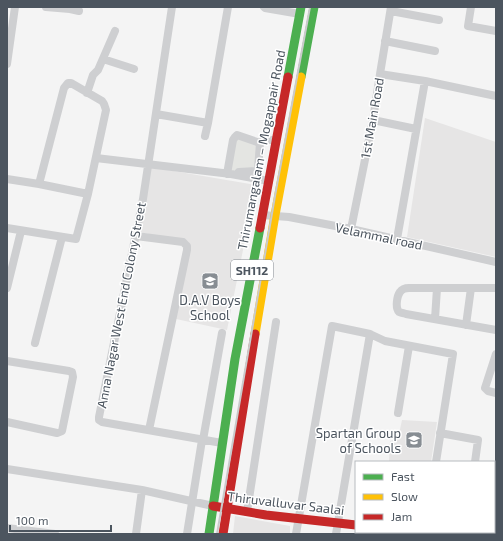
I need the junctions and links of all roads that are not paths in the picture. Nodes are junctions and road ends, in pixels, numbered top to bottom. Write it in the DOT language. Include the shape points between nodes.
graph roads {
  1 [pos="15,7"];
  2 [pos="46,7"];
  3 [pos="172,7"];
  4 [pos="228,7"];
  5 [pos="264,7"];
  6 [pos="314,7"];
  7 [pos="471,7"];
  8 [pos="70,8"];
  9 [pos="288,9"];
  10 [pos="391,9"];
  11 [pos="300,10"];
  12 [pos="79,11"];
  13 [pos="439,20"];
  14 [pos="496,31"];
  15 [pos="115,32"];
  16 [pos="385,41"];
  17 [pos="435,51"];
  18 [pos="103,59"];
  19 [pos="7,64"];
  20 [pos="134,69"];
  21 [pos="380,74"];
  22 [pos="424,81"];
  23 [pos="87,93"];
  24 [pos="496,96"];
  25 [pos="156,114"];
  26 [pos="373,120"];
  27 [pos="208,123"];
  28 [pos="416,129"];
  29 [pos="205,136"];
  30 [pos="276,140"];
  31 [pos="260,143"];
  32 [pos="96,158"];
  33 [pos="148,164"];
  34 [pos="227,173"];
  35 [pos="7,179"];
  36 [pos="269,181"];
  37 [pos="39,184"];
  38 [pos="88,194"];
  39 [pos="262,215"];
  40 [pos="275,215"];
  41 [pos="7,228"];
  42 [pos="351,229"];
  43 [pos="21,230"];
  44 [pos="136,236"];
  45 [pos="62,237"];
  46 [pos="397,239"];
  47 [pos="496,262"];
  48 [pos="7,288"];
  49 [pos="438,288"];
  50 [pos="471,288"];
  51 [pos="496,288"];
  52 [pos="435,319"];
  53 [pos="276,322"];
  54 [pos="466,325"];
  55 [pos="496,330"];
  56 [pos="222,333"];
  57 [pos="370,334"];
  58 [pos="34,343"];
  59 [pos="408,346"];
  60 [pos="496,354"];
  61 [pos="7,361"];
  62 [pos="496,392"];
  63 [pos="398,413"];
  64 [pos="7,422"];
  65 [pos="149,430"];
  66 [pos="440,433"];
  67 [pos="202,440"];
  68 [pos="222,443"];
  69 [pos="436,461"];
  70 [pos="475,461"];
  71 [pos="7,469"];
  72 [pos="142,490"];
  73 [pos="192,501"];
  74 [pos="213,506"];
  75 [pos="227,509"];
  76 [pos="246,512"];
  77 [pos="298,519"];
  78 [pos="338,522"];
  79 [pos="355,525"];
  80 [pos="7,528"];
  81 [pos="425,533"];
  82 [pos="55,534"];
  83 [pos="136,534"];
  84 [pos="187,534"];
  85 [pos="209,534"];
  86 [pos="223,534"];
  87 [pos="296,534"];
  88 [pos="336,534"];
  89 [pos="428,534"];
  1 -- 19 [label="street"];
  2 -- 8 [label="street"];
  3 -- 25 [label="street, Anna Nagar West End Colony Street"];
  4 -- 27 [label="street"];
  5 -- 9 [label="street"];
  6 -- 40 [label="main road, Thirumangalam – Mogappair Road / SH112"];
  7 -- 14 [label="street" via="468,26"];
  8 -- 12 [label="street"];
  9 -- 11 [label="street"];
  10 -- 13 [label="street"];
  10 -- 16 [label="street, 1st Main Road"];
  11 -- 30 [label="main road, Thirumangalam – Mogappair Road / SH112"];
  15 -- 18 [label="street"];
  16 -- 17 [label="street"];
  16 -- 21 [label="street, 1st Main Road"];
  18 -- 20 [label="street"];
  18 -- 23 [label="street" via="93,75"];
  21 -- 22 [label="street"];
  21 -- 26 [label="street, 1st Main Road"];
  22 -- 24 [label="street"];
  22 -- 28 [label="street"];
  23 -- 32 [label="street" via="102,101 106,110"];
  23 -- 37 [label="street" via="71,83 64,88"];
  25 -- 27 [label="street"];
  25 -- 33 [label="street, Anna Nagar West End Colony Street"];
  26 -- 28 [label="street"];
  26 -- 42 [label="street, 1st Main Road"];
  27 -- 29 [label="street"];
  28 -- 46 [label="street"];
  30 -- 31 [label="street" via="266,139"];
  30 -- 36 [label="main road, Thirumangalam – Mogappair Road / SH112"];
  31 -- 34 [label="street" via="257,171"];
  31 -- 34 [label="street" via="237,135 234,137"];
  32 -- 33 [label="street"];
  32 -- 38 [label="street"];
  33 -- 34 [label="street"];
  33 -- 44 [label="street, Anna Nagar West End Colony Street"];
  34 -- 36 [label="street"];
  35 -- 37 [label="street"];
  36 -- 39 [label="main road, Thirumangalam – Mogappair Road / SH112"];
  37 -- 38 [label="street"];
  38 -- 45 [label="street" via="76,239"];
  39 -- 40 [label="street, Velammal road"];
  39 -- 68 [label="main road, Thirumangalam – Mogappair Road / SH112"];
  40 -- 42 [label="street, Velammal road"];
  40 -- 75 [label="main road, Thirumangalam – Mogappair Road / SH112"];
  41 -- 43 [label="street"];
  42 -- 46 [label="street, Velammal road"];
  43 -- 45 [label="street"];
  43 -- 48 [label="street"];
  44 -- 65 [label="street, Anna Nagar West End Colony Street" via="99,420"];
  44 -- 65 [label="street" via="183,242 187,246"];
  45 -- 58 [label="street"];
  46 -- 47 [label="street, Velammal road"];
  49 -- 50 [label="street"];
  49 -- 52 [label="street"];
  49 -- 52 [label="street" via="404,289 400,292 397,308 399,312"];
  50 -- 51 [label="street"];
  50 -- 54 [label="street"];
  52 -- 54 [label="street"];
  53 -- 76 [label="street"];
  54 -- 55 [label="street"];
  56 -- 67 [label="street"];
  57 -- 59 [label="street" via="385,341"];
  57 -- 77 [label="street" via="332,326"];
  57 -- 78 [label="street"];
  59 -- 63 [label="street"];
  59 -- 66 [label="street" via="452,354"];
  60 -- 62 [label="street" via="485,388"];
  61 -- 64 [label="street" via="69,371 73,377 62,431 57,433"];
  65 -- 67 [label="street, Anna Nagar West End Colony Street"];
  66 -- 69 [label="street"];
  66 -- 70 [label="street" via="478,440"];
  67 -- 68 [label="street, Anna Nagar West End Colony Street"];
  67 -- 73 [label="street"];
  68 -- 74 [label="main road, Thirumangalam – Mogappair Road / SH112"];
  71 -- 72 [label="street"];
  72 -- 73 [label="street"];
  72 -- 83 [label="street"];
  73 -- 74 [label="street"];
  73 -- 84 [label="street"];
  74 -- 75 [label="main road, Thiruvalluvar Saalai"];
  74 -- 85 [label="main road, Thirumangalam – Mogappair Road / SH112"];
  75 -- 76 [label="main road, Thiruvalluvar Saalai"];
  75 -- 86 [label="main road, Thirumangalam – Mogappair Road / SH112"];
  76 -- 77 [label="main road, Thiruvalluvar Saalai"];
  77 -- 78 [label="main road, Thiruvalluvar Saalai"];
  77 -- 87 [label="street"];
  78 -- 79 [label="main road, Thiruvalluvar Saalai"];
  78 -- 88 [label="street"];
  80 -- 82 [label="street"];
  81 -- 89 [label="main road"];
}
